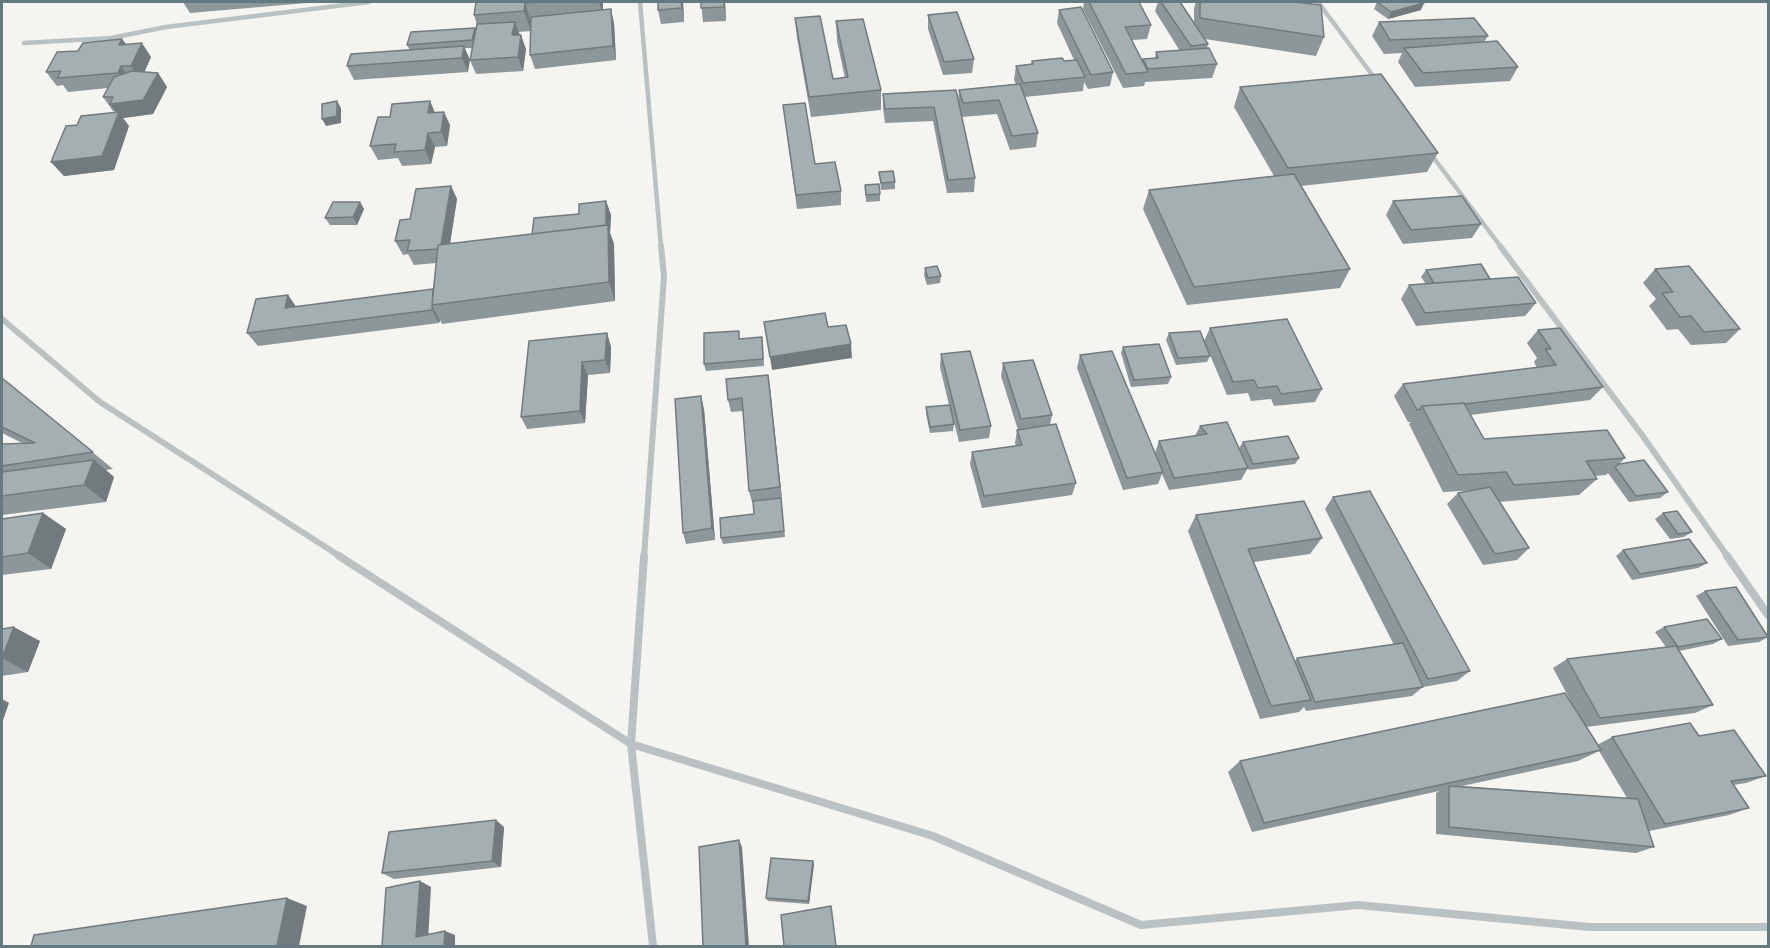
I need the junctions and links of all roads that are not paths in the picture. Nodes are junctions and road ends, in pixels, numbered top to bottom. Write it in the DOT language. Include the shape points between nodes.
graph roads {
  1 [pos="369,2"];
  2 [pos="640,2"];
  3 [pos="1318,2"];
  4 [pos="24,43"];
  5 [pos="1381,87"];
  6 [pos="1424,144"];
  7 [pos="2,319"];
  8 [pos="1768,615"];
  9 [pos="631,744"];
  10 [pos="1768,927"];
  11 [pos="653,946"];
  1 -- 4 [label="street" via="166,27 111,38"];
  2 -- 9 [label="street" via="664,276"];
  3 -- 5 [label="street"];
  6 -- 8 [label="street" via="1642,435"];
  7 -- 9 [label="street" via="100,402"];
  9 -- 10 [label="street" via="933,836 1141,925 1358,905 1589,927"];
  9 -- 11 [label="street"];
}
